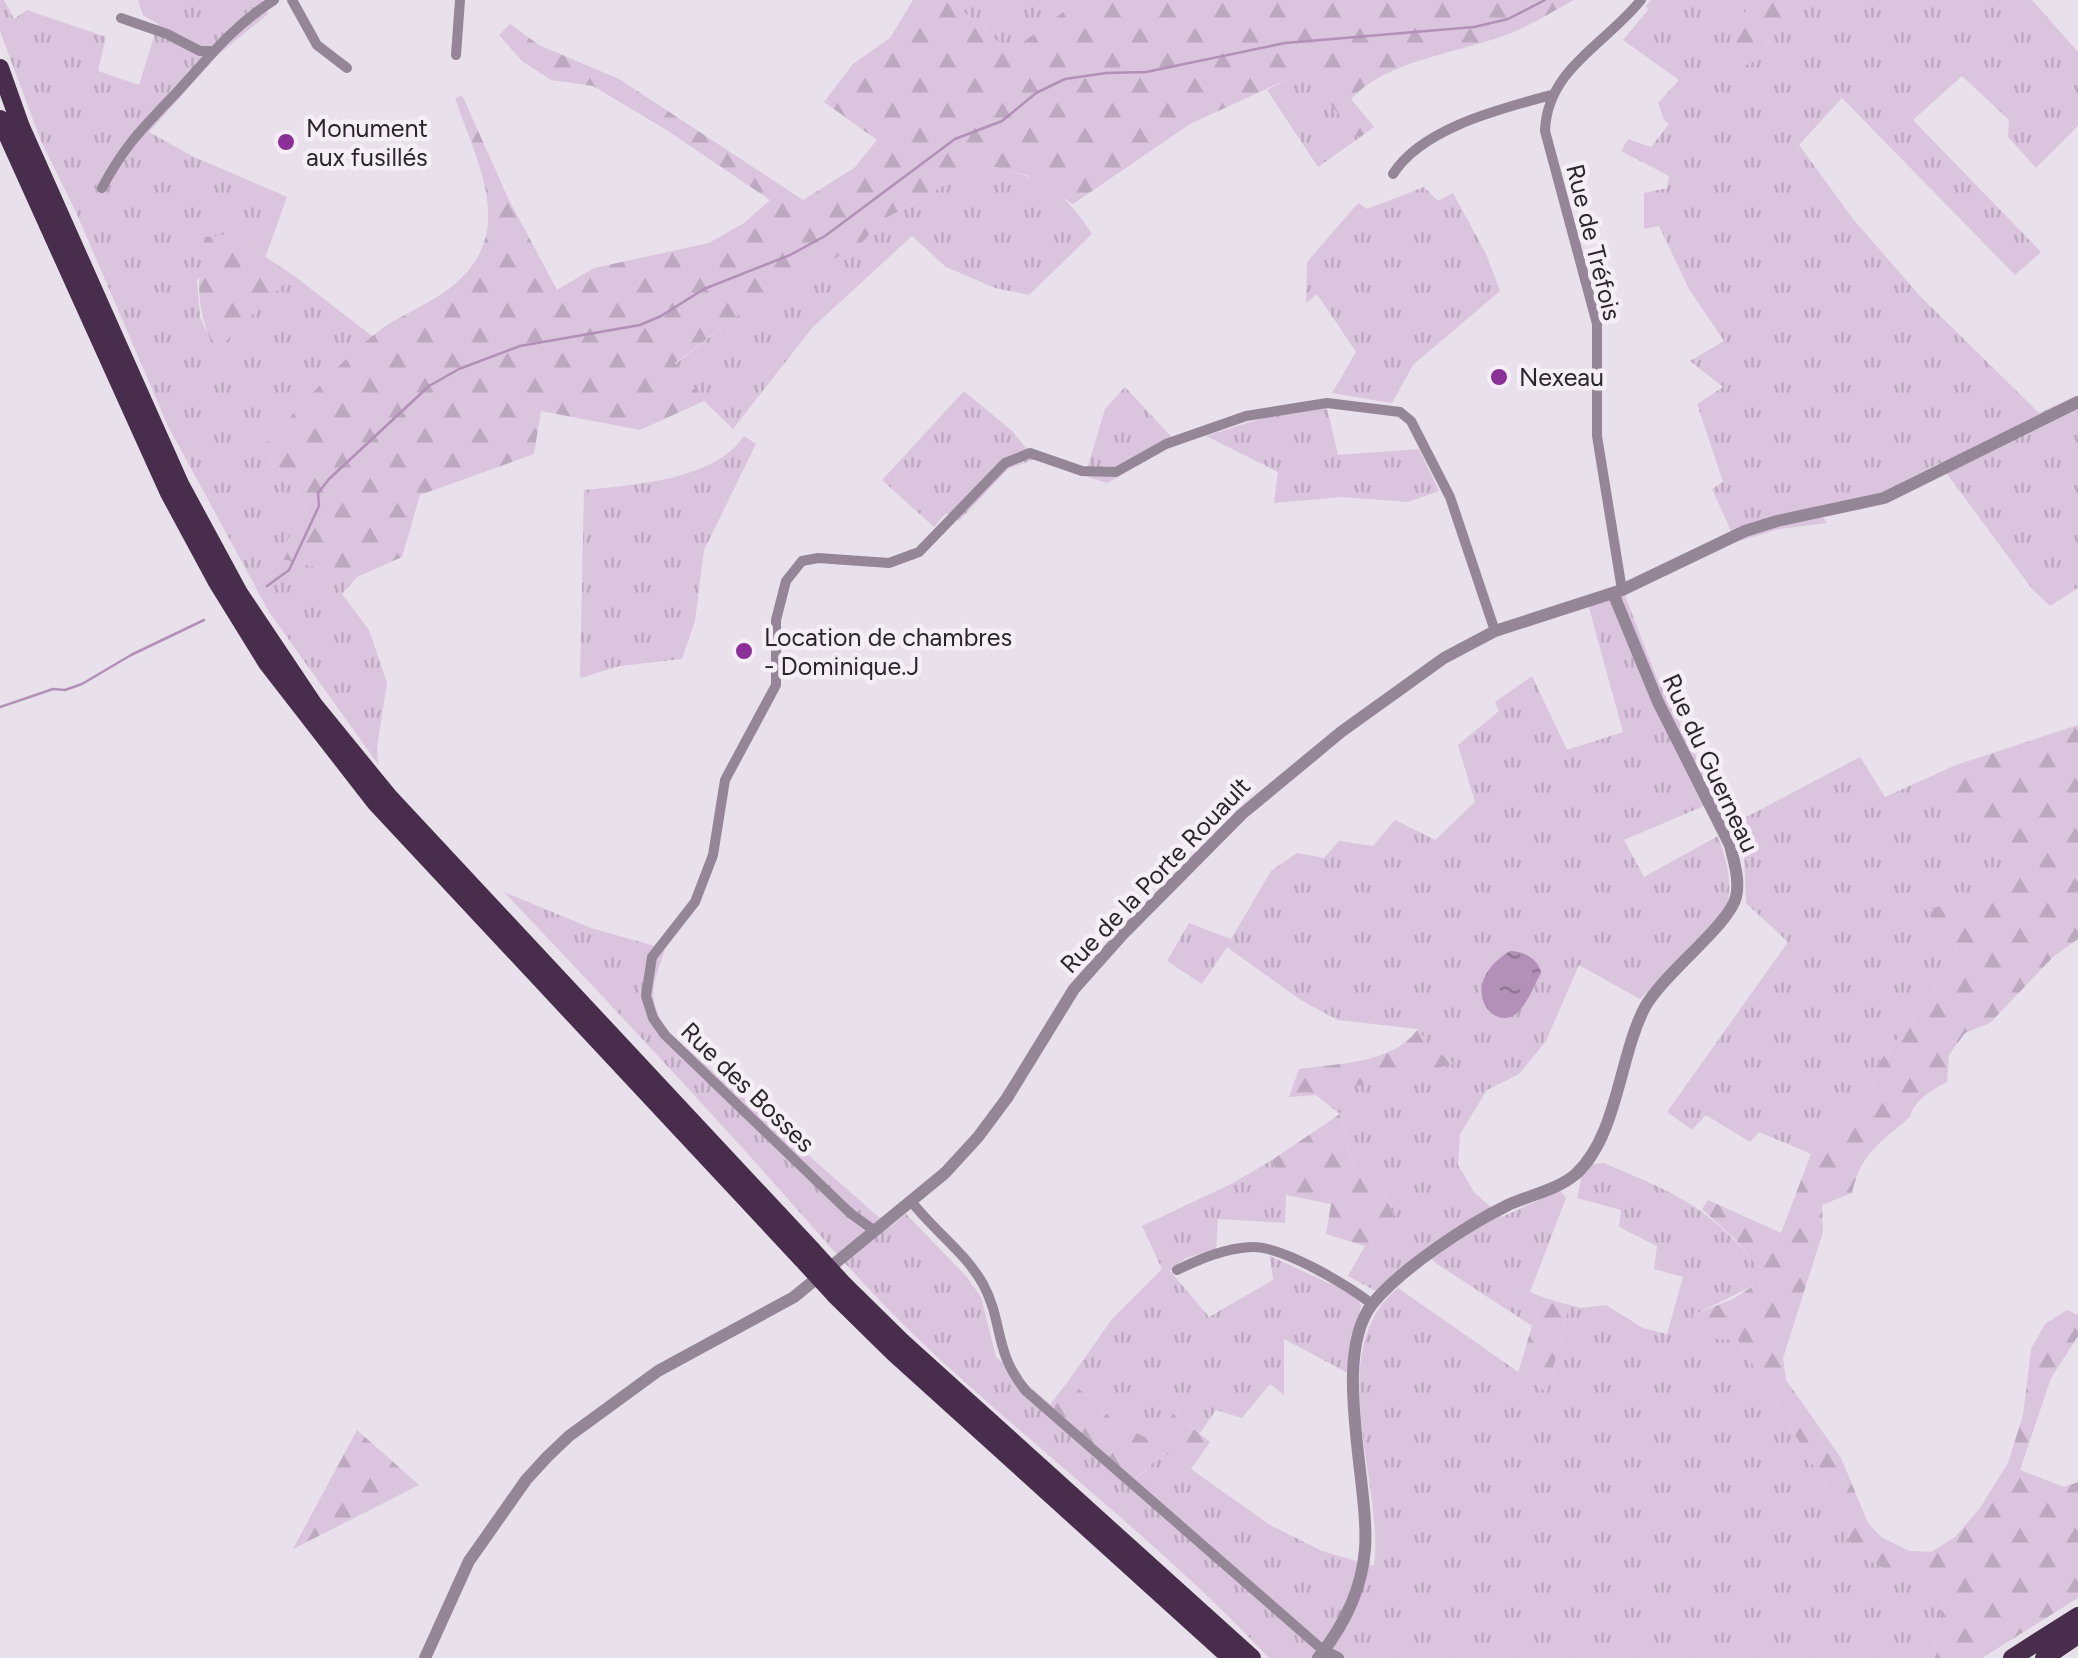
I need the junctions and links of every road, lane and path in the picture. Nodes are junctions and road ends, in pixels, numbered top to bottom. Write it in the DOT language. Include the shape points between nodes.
graph roads {
  1 [pos="274,0"];
  2 [pos="292,0"];
  3 [pos="460,0"];
  4 [pos="1642,0"];
  5 [pos="121,18"];
  6 [pos="210,52"];
  7 [pos="456,55"];
  8 [pos="0,68"];
  9 [pos="347,68"];
  10 [pos="1551,94"];
  11 [pos="0,119"];
  12 [pos="1392,174"];
  13 [pos="102,188"];
  14 [pos="2078,402"];
  15 [pos="1618,591"];
  16 [pos="1495,631"];
  17 [pos="911,1202"];
  18 [pos="875,1230"];
  19 [pos="806,1254"];
  20 [pos="1177,1270"];
  21 [pos="840,1290"];
  22 [pos="1372,1304"];
  23 [pos="2078,1616"];
  24 [pos="2078,1635"];
  25 [pos="1321,1654"];
  26 [pos="1238,1655"];
  27 [pos="426,1658"];
  28 [pos="1338,1658"];
  29 [pos="2012,1658"];
  30 [pos="2044,1658"];
  1 -- 6 [label="street"];
  2 -- 9 [label="street" via="318,45"];
  3 -- 7 [label="street"];
  4 -- 10 [label="street"];
  5 -- 6 [label="street"];
  6 -- 13 [label="street" via="135,134"];
  8 -- 19 [label="highway" via="180,484 262,630 389,797"];
  10 -- 12 [label="street" via="1427,138"];
  10 -- 15 [label="street, Rue de Tréfois" via="1545,131 1597,324 1597,436"];
  11 -- 19 [label="highway" via="169,493 268,663 375,802"];
  14 -- 15 [label="street, Rue de la Porte Rouault" via="1884,498 1745,532"];
  15 -- 16 [label="street, Rue de la Porte Rouault"];
  15 -- 22 [label="street, Rue du Guerneau" via="1658,702 1730,845 1736,897 1646,1006 1592,1155 1566,1182 1474,1222"];
  16 -- 17 [label="street, Rue de la Porte Rouault" via="1444,658 1341,732 1200,856 1074,989 978,1137"];
  16 -- 18 [label="street, Rue des Bosses" via="1450,497 1411,422 1395,410 1357,404 1327,402 1246,416 1166,444 1116,472 1082,471 1030,453 1004,463 919,552 889,563 802,560 786,581 776,620 776,685 725,780 713,855 696,902 652,957 646,996 665,1035 704,1076"];
  17 -- 18 [label="street, Rue de la Porte Rouault"];
  17 -- 25 [label="street" via="984,1286 1002,1353 1026,1391"];
  18 -- 27 [label="street, Rue de la Porte Rouault" via="794,1297 658,1371 570,1436 526,1480 469,1561"];
  19 -- 21 [label="highway, bridge"];
  20 -- 22 [label="street" via="1254,1246 1310,1266"];
  21 -- 26 [label="highway"];
  21 -- 26 [label="highway" via="892,1352"];
  22 -- 25 [label="street" via="1358,1344 1353,1394 1365,1552 1357,1591"];
  23 -- 29 [label="highway"];
  24 -- 30 [label="highway"];
  25 -- 28 [label="street"];
}
